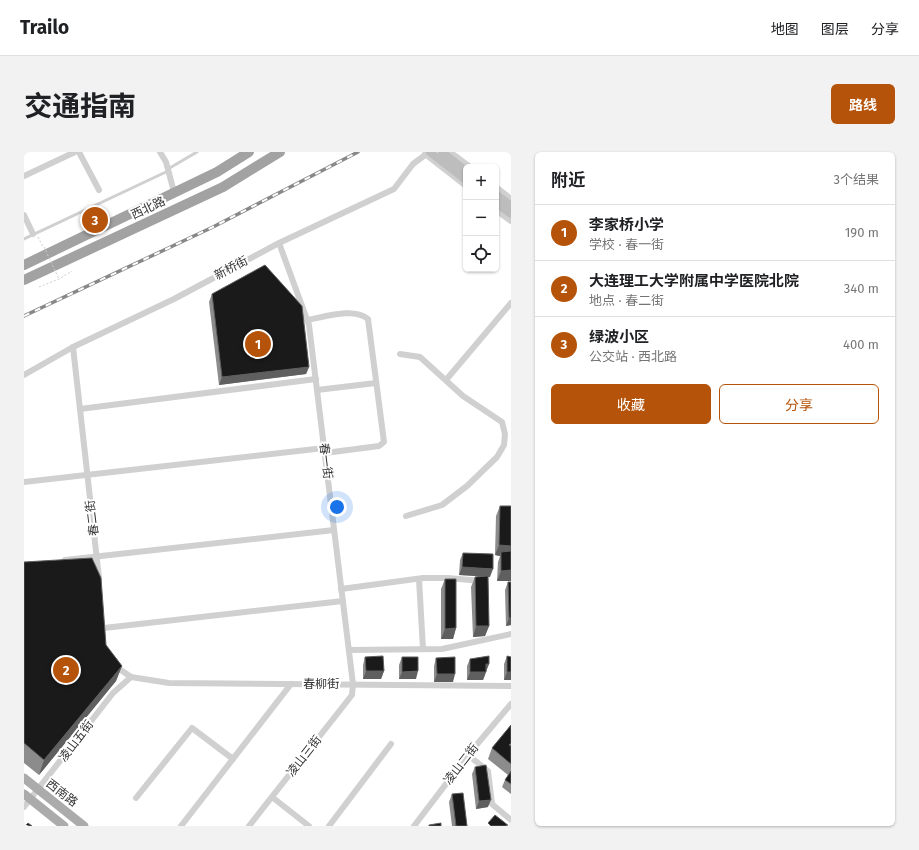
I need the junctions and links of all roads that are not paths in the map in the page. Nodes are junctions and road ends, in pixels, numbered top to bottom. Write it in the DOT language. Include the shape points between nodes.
graph roads {
  1 [pos="75,152"];
  2 [pos="79,152"];
  3 [pos="160,152"];
  4 [pos="197,152"];
  5 [pos="249,152"];
  6 [pos="280,152"];
  7 [pos="442,152"];
  8 [pos="450,152"];
  9 [pos="428,153"];
  10 [pos="466,164"];
  11 [pos="463,169"];
  12 [pos="168,170"];
  13 [pos="24,176"];
  14 [pos="463,178"];
  15 [pos="463,183"];
  16 [pos="499,189"];
  17 [pos="100,190"];
  18 [pos="174,192"];
  19 [pos="511,199"];
  20 [pos="499,203"];
  21 [pos="499,204"];
  22 [pos="499,205"];
  23 [pos="511,206"];
  24 [pos="511,214"];
  25 [pos="24,215"];
  26 [pos="511,221"];
  27 [pos="36,235"];
  28 [pos="24,239"];
  29 [pos="279,242"];
  30 [pos="24,265"];
  31 [pos="24,280"];
  32 [pos="511,303"];
  33 [pos="307,320"];
  34 [pos="73,348"];
  35 [pos="400,354"];
  36 [pos="24,375"];
  37 [pos="316,380"];
  38 [pos="446,380"];
  39 [pos="376,383"];
  40 [pos="317,390"];
  41 [pos="80,409"];
  42 [pos="324,450"];
  43 [pos="88,475"];
  44 [pos="24,482"];
  45 [pos="406,516"];
  46 [pos="334,530"];
  47 [pos="97,556"];
  48 [pos="60,560"];
  49 [pos="419,579"];
  50 [pos="481,581"];
  51 [pos="100,585"];
  52 [pos="341,589"];
  53 [pos="343,601"];
  54 [pos="104,621"];
  55 [pos="511,634"];
  56 [pos="423,649"];
  57 [pos="349,650"];
  58 [pos="110,659"];
  59 [pos="131,678"];
  60 [pos="291,684"];
  61 [pos="353,684"];
  62 [pos="511,686"];
  63 [pos="511,704"];
  64 [pos="92,708"];
  65 [pos="98,713"];
  66 [pos="391,744"];
  67 [pos="468,755"];
  68 [pos="233,759"];
  69 [pos="24,778"];
  70 [pos="39,790"];
  71 [pos="27,797"];
  72 [pos="272,797"];
  73 [pos="136,798"];
  74 [pos="24,808"];
  75 [pos="511,820"];
  76 [pos="64,826"];
  77 [pos="84,826"];
  78 [pos="181,826"];
  79 [pos="249,826"];
  80 [pos="309,826"];
  81 [pos="329,826"];
  82 [pos="414,826"];
  1 -- 13 [label="street"];
  2 -- 17 [label="street"];
  3 -- 12 [label="street"];
  4 -- 12 [label="lane"];
  5 -- 18 [label="highway, 西北路" via="217,172"];
  6 -- 31 [label="highway, 西北路" via="223,187"];
  7 -- 11 [label="main road"];
  8 -- 10 [label="street"];
  9 -- 14 [label="main road"];
  9 -- 15 [label="street"];
  9 -- 29 [label="street, 新桥街" via="413,164 394,189"];
  12 -- 18 [label="street"];
  12 -- 27 [label="lane"];
  16 -- 19 [label="street"];
  18 -- 30 [label="highway, 西北路"];
  20 -- 23 [label="main road"];
  21 -- 24 [label="main road"];
  22 -- 26 [label="street"];
  25 -- 27 [label="street"];
  27 -- 28 [label="lane"];
  29 -- 33 [label="street, 春一街"];
  29 -- 34 [label="street, 新桥街" via="174,299"];
  32 -- 38 [label="street"];
  33 -- 37 [label="street, 春一街"];
  33 -- 39 [label="street" via="354,313 368,319"];
  34 -- 36 [label="street, 新桥街"];
  34 -- 41 [label="street, 春二街"];
  35 -- 38 [label="street" via="420,357"];
  37 -- 40 [label="street, 春一街"];
  37 -- 41 [label="street"];
  38 -- 45 [label="street" via="463,396 502,422 504,445 497,457 456,495 442,505"];
  39 -- 40 [label="street"];
  39 -- 42 [label="street" via="384,442 379,446"];
  40 -- 42 [label="street, 春一街"];
  41 -- 43 [label="street, 春二街"];
  42 -- 43 [label="street"];
  42 -- 46 [label="street, 春一街"];
  43 -- 44 [label="street"];
  43 -- 47 [label="street, 春二街"];
  46 -- 47 [label="street"];
  46 -- 52 [label="street, 春一街"];
  47 -- 48 [label="street"];
  47 -- 51 [label="street, 春二街"];
  49 -- 50 [label="street"];
  49 -- 52 [label="street"];
  49 -- 56 [label="street"];
  52 -- 53 [label="street, 春一街"];
  53 -- 54 [label="street" via="105,631"];
  53 -- 57 [label="street, 春一街"];
  55 -- 56 [label="street" via="442,649"];
  56 -- 57 [label="street"];
  57 -- 61 [label="street, 春一街"];
  58 -- 59 [label="street" via="118,669"];
  59 -- 60 [label="street, 春柳街" via="169,684"];
  59 -- 65 [label="street, 凌山五街" via="113,693"];
  60 -- 61 [label="street, 春柳街"];
  60 -- 68 [label="street"];
  61 -- 62 [label="street, 春柳街"];
  61 -- 72 [label="street, 凌山三街" via="352,695"];
  63 -- 67 [label="street, 凌山二街"];
  64 -- 65 [label="street"];
  65 -- 70 [label="street, 凌山五街"];
  66 -- 81 [label="street"];
  67 -- 75 [label="street" via="488,771 492,804"];
  67 -- 82 [label="street, 凌山二街"];
  68 -- 73 [label="street" via="192,728"];
  68 -- 78 [label="street"];
  69 -- 70 [label="main road, 西南路"];
  70 -- 71 [label="street, 凌山五街"];
  70 -- 77 [label="main road, 西南路"];
  71 -- 74 [label="street, 凌山五街"];
  71 -- 76 [label="main road, 西南路"];
  72 -- 79 [label="street, 凌山三街"];
  72 -- 80 [label="street"];
}
